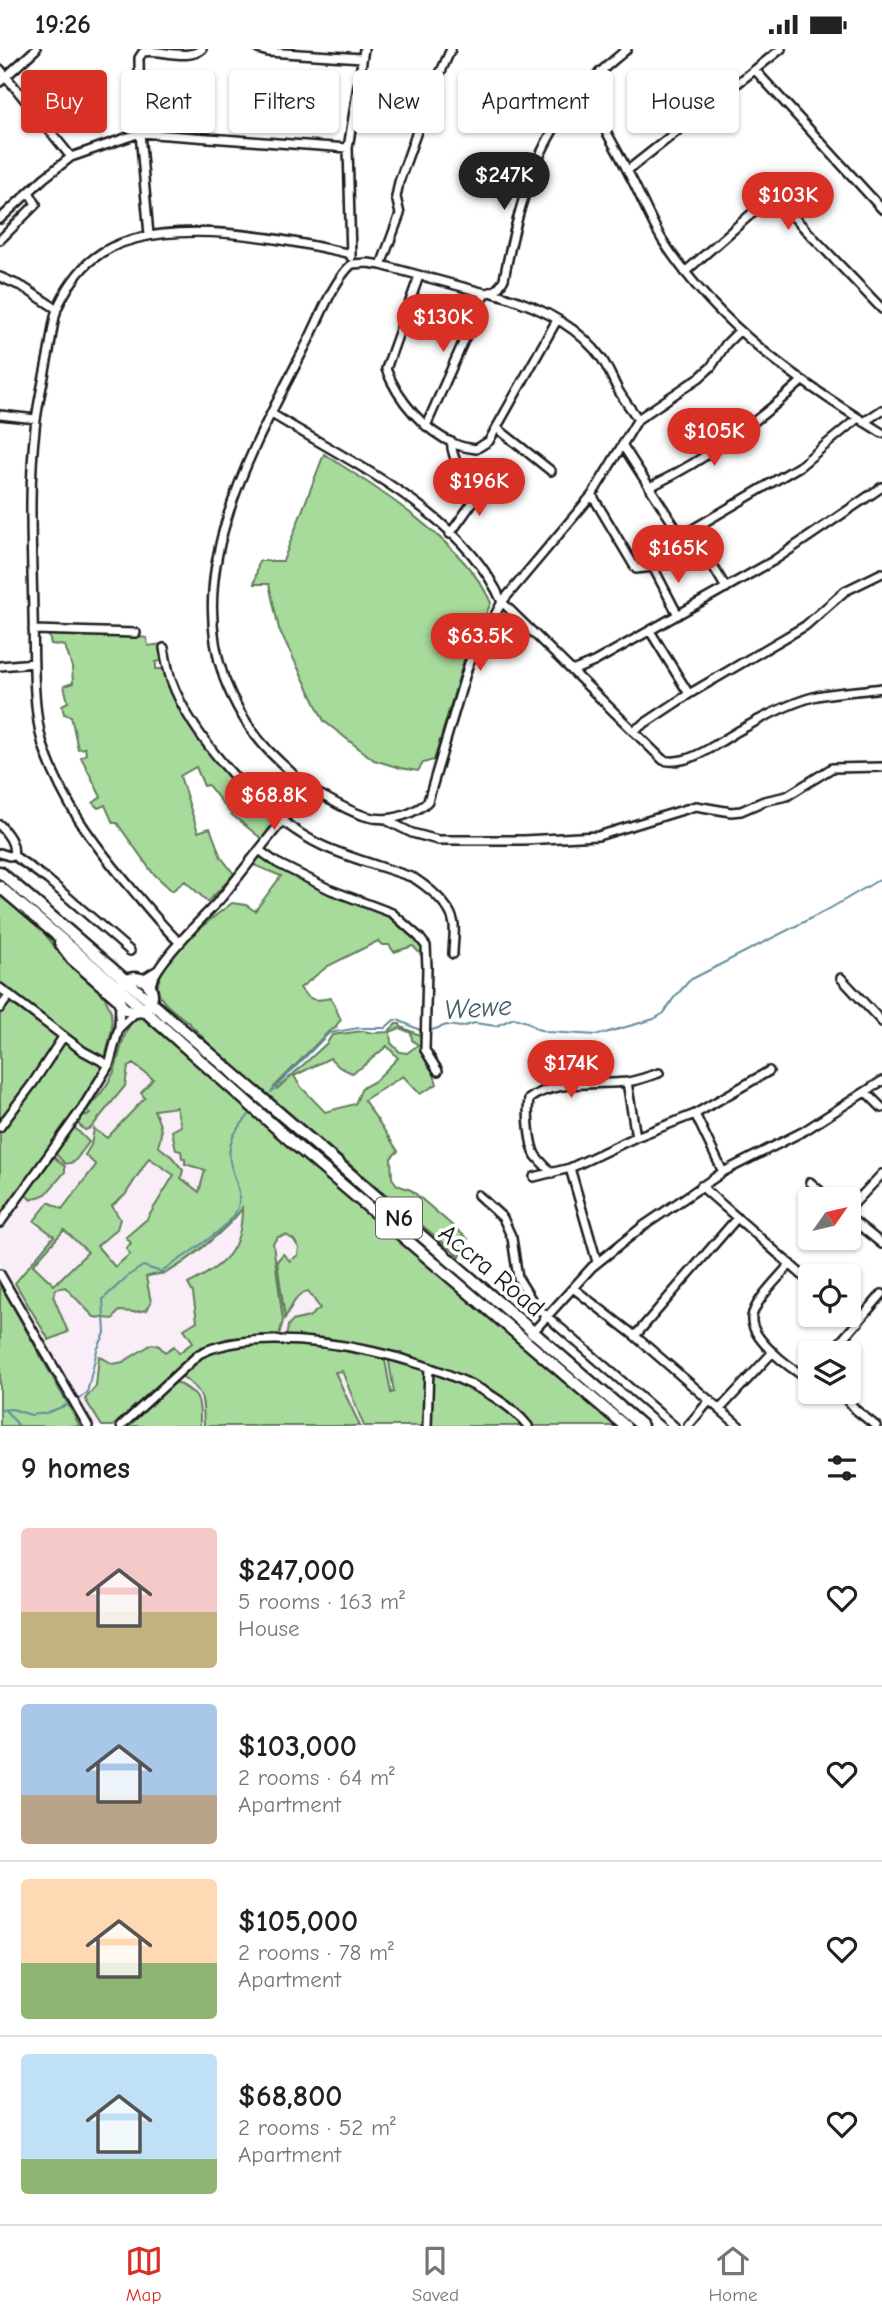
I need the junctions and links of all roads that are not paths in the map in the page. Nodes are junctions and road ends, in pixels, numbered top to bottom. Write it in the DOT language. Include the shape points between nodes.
graph roads {
  1 [pos="21,49"];
  2 [pos="36,49"];
  3 [pos="202,49"];
  4 [pos="258,49"];
  5 [pos="364,49"];
  6 [pos="451,49"];
  7 [pos="626,49"];
  8 [pos="781,49"];
  9 [pos="28,56"];
  10 [pos="362,58"];
  11 [pos="0,68"];
  12 [pos="755,69"];
  13 [pos="139,70"];
  14 [pos="603,70"];
  15 [pos="7,76"];
  16 [pos="0,82"];
  17 [pos="141,133"];
  18 [pos="552,133"];
  19 [pos="607,133"];
  20 [pos="348,148"];
  21 [pos="71,157"];
  22 [pos="628,170"];
  23 [pos="29,192"];
  24 [pos="882,209"];
  25 [pos="0,219"];
  26 [pos="149,235"];
  27 [pos="0,240"];
  28 [pos="351,254"];
  29 [pos="352,264"];
  30 [pos="381,265"];
  31 [pos="685,272"];
  32 [pos="419,275"];
  33 [pos="0,277"];
  34 [pos="489,293"];
  35 [pos="57,309"];
  36 [pos="882,309"];
  37 [pos="557,320"];
  38 [pos="739,331"];
  39 [pos="802,381"];
  40 [pos="882,410"];
  41 [pos="272,414"];
  42 [pos="0,415"];
  43 [pos="36,419"];
  44 [pos="638,419"];
  45 [pos="861,420"];
  46 [pos="426,426"];
  47 [pos="497,428"];
  48 [pos="882,433"];
  49 [pos="452,442"];
  50 [pos="623,446"];
  51 [pos="551,471"];
  52 [pos="485,485"];
  53 [pos="882,487"];
  54 [pos="650,488"];
  55 [pos="592,495"];
  56 [pos="477,496"];
  57 [pos="692,531"];
  58 [pos="450,534"];
  59 [pos="681,536"];
  60 [pos="653,567"];
  61 [pos="882,573"];
  62 [pos="726,588"];
  63 [pos="502,602"];
  64 [pos="678,615"];
  65 [pos="33,630"];
  66 [pos="650,631"];
  67 [pos="136,633"];
  68 [pos="164,649"];
  69 [pos="34,663"];
  70 [pos="0,666"];
  71 [pos="572,671"];
  72 [pos="882,688"];
  73 [pos="690,694"];
  74 [pos="633,731"];
  75 [pos="882,767"];
  76 [pos="300,785"];
  77 [pos="387,820"];
  78 [pos="282,821"];
  79 [pos="0,825"];
  80 [pos="259,850"];
  81 [pos="0,853"];
  82 [pos="13,855"];
  83 [pos="0,872"];
  84 [pos="0,887"];
  85 [pos="51,931"];
  86 [pos="180,943"];
  87 [pos="130,951"];
  88 [pos="453,954"];
  89 [pos="156,971"];
  90 [pos="841,978"];
  91 [pos="143,979"];
  92 [pos="122,984"];
  93 [pos="0,988"];
  94 [pos="10,995"];
  95 [pos="153,997"];
  96 [pos="119,1002"];
  97 [pos="0,1008"];
  98 [pos="139,1011"];
  99 [pos="882,1022"];
  100 [pos="119,1028"];
  101 [pos="63,1037"];
  102 [pos="212,1056"];
  103 [pos="109,1065"];
  104 [pos="438,1071"];
  105 [pos="769,1071"];
  106 [pos="659,1073"];
  107 [pos="882,1081"];
  108 [pos="627,1082"];
  109 [pos="866,1092"];
  110 [pos="882,1108"];
  111 [pos="695,1114"];
  112 [pos="0,1127"];
  113 [pos="636,1137"];
  114 [pos="570,1168"];
  115 [pos="723,1172"];
  116 [pos="552,1173"];
  117 [pos="882,1174"];
  118 [pos="534,1177"];
  119 [pos="810,1182"];
  120 [pos="701,1187"];
  121 [pos="815,1187"];
  122 [pos="478,1195"];
  123 [pos="861,1196"];
  124 [pos="737,1218"];
  125 [pos="0,1223"];
  126 [pos="861,1227"];
  127 [pos="882,1244"];
  128 [pos="597,1262"];
  129 [pos="790,1264"];
  130 [pos="798,1271"];
  131 [pos="0,1274"];
  132 [pos="573,1288"];
  133 [pos="882,1294"];
  134 [pos="547,1316"];
  135 [pos="861,1319"];
  136 [pos="854,1327"];
  137 [pos="529,1336"];
  138 [pos="635,1336"];
  139 [pos="842,1341"];
  140 [pos="773,1352"];
  141 [pos="429,1367"];
  142 [pos="798,1371"];
  143 [pos="710,1401"];
  144 [pos="851,1404"];
  145 [pos="720,1409"];
  146 [pos="88,1426"];
  147 [pos="121,1426"];
  148 [pos="427,1426"];
  149 [pos="528,1426"];
  150 [pos="625,1426"];
  151 [pos="642,1426"];
  152 [pos="674,1426"];
  153 [pos="688,1426"];
  154 [pos="739,1426"];
  155 [pos="876,1426"];
  1 -- 9 [label="street"];
  2 -- 9 [label="street"];
  3 -- 13 [label="street" via="188,54 155,50 141,54"];
  4 -- 10 [label="street"];
  5 -- 10 [label="street"];
  6 -- 30 [label="street" via="399,182 400,214"];
  7 -- 14 [label="street"];
  8 -- 12 [label="street"];
  9 -- 15 [label="street"];
  10 -- 20 [label="street"];
  11 -- 15 [label="street"];
  12 -- 22 [label="street"];
  12 -- 24 [label="street"];
  15 -- 16 [label="street"];
  15 -- 21 [label="street"];
  17 -- 20 [label="street"];
  17 -- 21 [label="street"];
  17 -- 26 [label="street"];
  18 -- 34 [label="street" via="536,160 520,208 504,279"];
  19 -- 22 [label="street"];
  20 -- 28 [label="street"];
  21 -- 23 [label="street"];
  22 -- 31 [label="street"];
  23 -- 25 [label="street"];
  23 -- 27 [label="street" via="36,204"];
  26 -- 28 [label="street" via="211,231"];
  26 -- 35 [label="street" via="92,258"];
  28 -- 29 [label="street"];
  29 -- 30 [label="street"];
  29 -- 41 [label="street"];
  30 -- 32 [label="street"];
  31 -- 36 [label="street" via="766,201 775,201"];
  31 -- 38 [label="street"];
  32 -- 34 [label="street"];
  32 -- 46 [label="street" via="386,369 402,399"];
  33 -- 35 [label="street"];
  34 -- 37 [label="street" via="518,300"];
  34 -- 46 [label="street"];
  35 -- 43 [label="street"];
  37 -- 44 [label="street" via="601,358"];
  37 -- 47 [label="street"];
  38 -- 39 [label="street"];
  38 -- 44 [label="street" via="700,377"];
  39 -- 45 [label="street"];
  39 -- 54 [label="street" via="761,419"];
  40 -- 45 [label="street"];
  41 -- 58 [label="street" via="385,482"];
  41 -- 76 [label="street" via="230,507 219,551 214,617 219,657 232,696 257,738"];
  42 -- 43 [label="street"];
  43 -- 65 [label="street"];
  44 -- 50 [label="street"];
  45 -- 48 [label="street"];
  45 -- 57 [label="street" via="800,466"];
  46 -- 49 [label="street"];
  47 -- 49 [label="street" via="489,441 476,449"];
  47 -- 51 [label="street"];
  49 -- 56 [label="street" via="453,457"];
  50 -- 54 [label="street"];
  50 -- 55 [label="street"];
  52 -- 56 [label="street"];
  53 -- 62 [label="street"];
  54 -- 59 [label="street"];
  55 -- 60 [label="street" via="636,569"];
  55 -- 63 [label="street"];
  56 -- 58 [label="street"];
  57 -- 59 [label="street"];
  57 -- 62 [label="street"];
  58 -- 63 [label="street" via="484,572"];
  59 -- 60 [label="street"];
  60 -- 64 [label="street"];
  61 -- 73 [label="street" via="845,591 805,626"];
  62 -- 64 [label="street"];
  63 -- 71 [label="street"];
  63 -- 77 [label="street" via="469,663 428,801"];
  64 -- 66 [label="street"];
  65 -- 67 [label="street"];
  65 -- 69 [label="street"];
  66 -- 71 [label="street"];
  66 -- 73 [label="street"];
  68 -- 78 [label="street" via="171,680 194,724 242,784"];
  69 -- 70 [label="street"];
  69 -- 86 [label="street" via="43,743 79,824"];
  71 -- 74 [label="street"];
  72 -- 74 [label="street" via="803,700 673,762 663,759"];
  73 -- 74 [label="street"];
  75 -- 77 [label="street" via="832,768 787,796 741,811 696,806 598,836 438,840"];
  76 -- 77 [label="street" via="350,811"];
  76 -- 78 [label="street" via="298,799"];
  78 -- 80 [label="street"];
  78 -- 88 [label="street" via="322,845 426,886 454,922"];
  79 -- 82 [label="street" via="11,840"];
  80 -- 86 [label="street"];
  80 -- 104 [label="street" via="331,890 392,913 419,937 426,946 425,1050"];
  81 -- 82 [label="street"];
  82 -- 87 [label="street"];
  83 -- 92 [label="highway, N6"];
  84 -- 85 [label="highway, N6"];
  85 -- 92 [label="highway, N6"];
  85 -- 96 [label="highway" via="72,959"];
  86 -- 89 [label="street"];
  89 -- 91 [label="street"];
  89 -- 95 [label="street"];
  90 -- 99 [label="street"];
  91 -- 92 [label="highway" via="131,978"];
  91 -- 95 [label="highway, N6"];
  92 -- 95 [label="highway, N6"];
  92 -- 96 [label="highway"];
  92 -- 98 [label="highway, N6"];
  93 -- 94 [label="street"];
  94 -- 97 [label="street"];
  94 -- 101 [label="street"];
  95 -- 98 [label="highway"];
  95 -- 102 [label="highway, Accra Road / N6"];
  95 -- 102 [label="highway" via="190,1027"];
  96 -- 98 [label="highway, N6" via="127,1010"];
  96 -- 100 [label="street"];
  98 -- 100 [label="street"];
  98 -- 137 [label="highway, Accra Road / N6"];
  100 -- 103 [label="street"];
  101 -- 103 [label="street"];
  101 -- 112 [label="street"];
  102 -- 137 [label="highway, Accra Road / N6"];
  103 -- 125 [label="street"];
  105 -- 111 [label="street"];
  106 -- 108 [label="street"];
  107 -- 109 [label="street"];
  108 -- 113 [label="street"];
  108 -- 116 [label="street" via="565,1087 529,1099 532,1147"];
  109 -- 110 [label="street"];
  109 -- 115 [label="street" via="804,1131"];
  111 -- 113 [label="street"];
  111 -- 115 [label="street"];
  113 -- 114 [label="street"];
  114 -- 116 [label="street"];
  114 -- 128 [label="street"];
  115 -- 120 [label="street"];
  116 -- 118 [label="street"];
  117 -- 123 [label="street"];
  119 -- 121 [label="street"];
  120 -- 124 [label="street"];
  120 -- 128 [label="street"];
  122 -- 134 [label="street" via="503,1218 514,1246 518,1278"];
  124 -- 129 [label="street"];
  124 -- 138 [label="street"];
  126 -- 127 [label="street"];
  128 -- 132 [label="street"];
  129 -- 130 [label="street"];
  129 -- 140 [label="street" via="761,1300 751,1322"];
  131 -- 146 [label="street"];
  132 -- 134 [label="street"];
  132 -- 138 [label="street"];
  133 -- 135 [label="street"];
  134 -- 137 [label="street"];
  134 -- 152 [label="street"];
  136 -- 139 [label="street"];
  137 -- 150 [label="highway, Accra Road / N6"];
  137 -- 151 [label="highway, Accra Road / N6"];
  138 -- 143 [label="street"];
  140 -- 142 [label="street"];
  140 -- 145 [label="street"];
  141 -- 147 [label="street" via="375,1350 332,1343 224,1344 199,1354"];
  141 -- 148 [label="street"];
  141 -- 149 [label="street" via="491,1396"];
  143 -- 145 [label="street"];
  143 -- 153 [label="street"];
  144 -- 155 [label="street"];
  145 -- 154 [label="street"];
}
